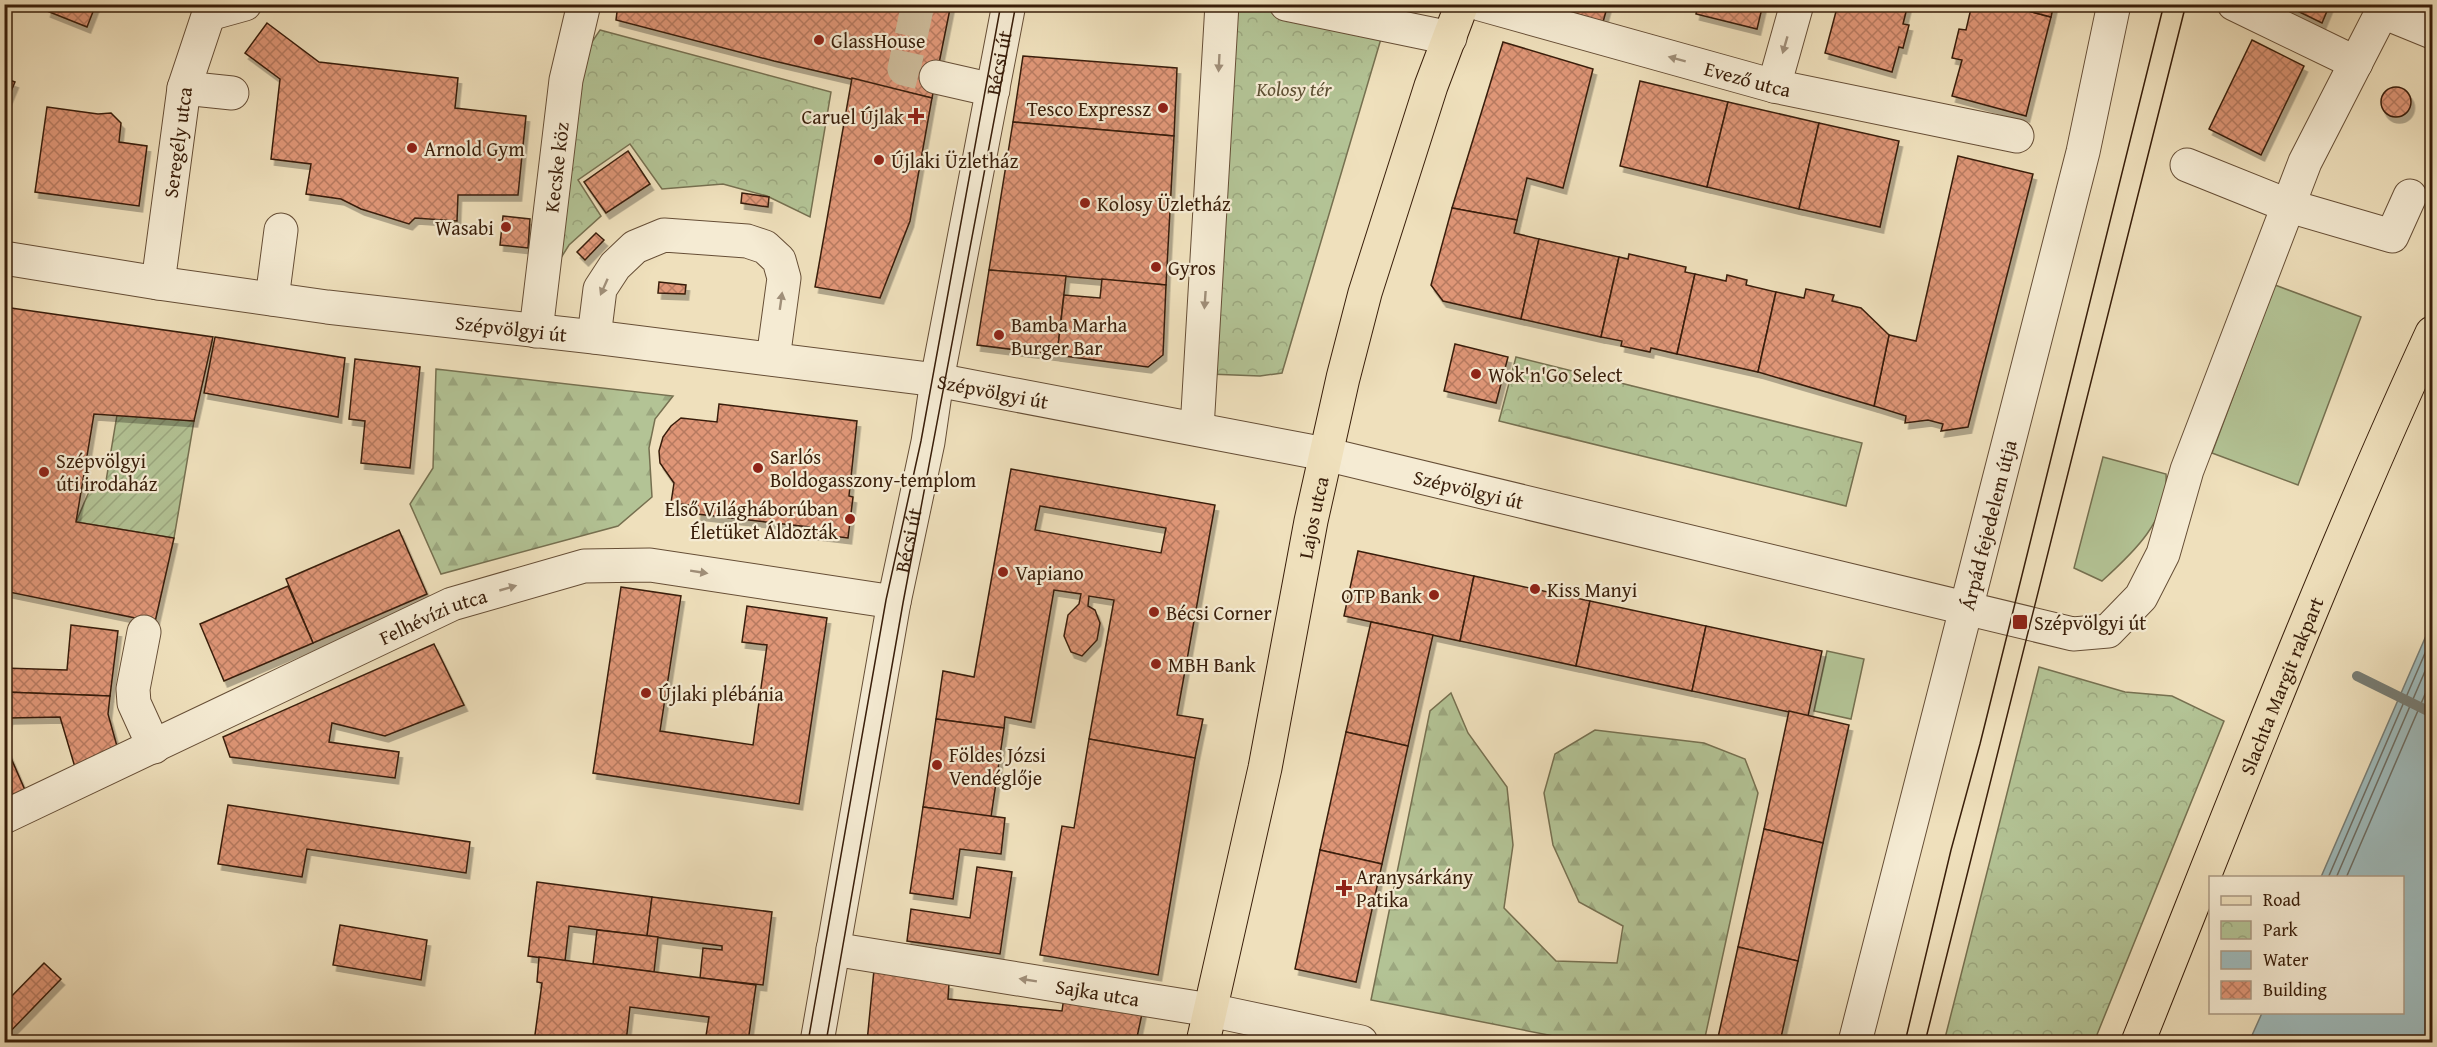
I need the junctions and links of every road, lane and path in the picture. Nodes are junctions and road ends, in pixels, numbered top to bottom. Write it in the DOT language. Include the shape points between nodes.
graph roads {
  1 [pos="245,4"];
  2 [pos="584,4"];
  3 [pos="1009,4"];
  4 [pos="1222,4"];
  5 [pos="1286,4"];
  6 [pos="1462,4"];
  7 [pos="1480,4"];
  8 [pos="1797,4"];
  9 [pos="2114,4"];
  10 [pos="2234,4"];
  11 [pos="2385,8"];
  12 [pos="210,9"];
  13 [pos="2433,32"];
  14 [pos="1450,38"];
  15 [pos="2356,63"];
  16 [pos="936,77"];
  17 [pos="1774,86"];
  18 [pos="184,88"];
  19 [pos="993,90"];
  20 [pos="232,93"];
  21 [pos="2017,136"];
  22 [pos="2187,165"];
  23 [pos="2410,196"];
  24 [pos="2289,206"];
  25 [pos="281,230"];
  26 [pos="4,258"];
  27 [pos="158,284"];
  28 [pos="272,299"];
  29 [pos="536,330"];
  30 [pos="2433,333"];
  31 [pos="594,337"];
  32 [pos="773,359"];
  33 [pos="937,380"];
  34 [pos="1197,429"];
  35 [pos="1325,454"];
  36 [pos="894,602"];
  37 [pos="1966,610"];
  38 [pos="144,632"];
  39 [pos="154,747"];
  40 [pos="4,818"];
  41 [pos="833,949"];
  42 [pos="1210,1010"];
  43 [pos="817,1042"];
  44 [pos="1203,1042"];
  45 [pos="1361,1042"];
  46 [pos="1855,1042"];
  47 [pos="2138,1042"];
  1 -- 12 [label="street"];
  2 -- 29 [label="street, Kecske köz" via="566,80"];
  3 -- 19 [label="street, Bécsi út"];
  4 -- 34 [label="street, one-way"];
  5 -- 14 [label="street"];
  6 -- 14 [label="main road, Lajos utca"];
  17 -- 7 [label="street, Evező utca, one-way"];
  8 -- 17 [label="street, one-way"];
  9 -- 37 [label="street, Árpád fejedelem útja" via="2083,152"];
  10 -- 15 [label="street"];
  11 -- 13 [label="street"];
  11 -- 15 [label="street, Szépvölgyi út"];
  12 -- 18 [label="street, Seregély utca"];
  14 -- 35 [label="main road, Lajos utca" via="1365,293"];
  15 -- 24 [label="street, Szépvölgyi út" via="2305,162"];
  16 -- 19 [label="street"];
  17 -- 21 [label="street, Evező utca"];
  18 -- 20 [label="street"];
  18 -- 27 [label="street, Seregély utca"];
  19 -- 33 [label="street, Bécsi út"];
  22 -- 24 [label="street"];
  23 -- 24 [label="street" via="2392,236"];
  24 -- 37 [label="street, Szépvölgyi út" via="2187,470 2163,554 2141,597 2108,631 2073,634"];
  25 -- 28 [label="street"];
  26 -- 27 [label="street, Szépvölgyi út"];
  27 -- 28 [label="street, Szépvölgyi út"];
  28 -- 29 [label="street, Szépvölgyi út"];
  29 -- 31 [label="street, Szépvölgyi út"];
  30 -- 47 [label="main road, Slachta Margit rakpart" via="2394,416 2249,764"];
  31 -- 32 [label="street, Szépvölgyi út"];
  32 -- 31 [label="street, one-way" via="784,278 779,260 765,247 747,240 664,235 635,247 615,266 600,289"];
  32 -- 33 [label="street, Szépvölgyi út"];
  33 -- 34 [label="street, Szépvölgyi út"];
  33 -- 36 [label="street, Bécsi út"];
  34 -- 35 [label="street, Szépvölgyi út"];
  35 -- 37 [label="street, Szépvölgyi út"];
  35 -- 42 [label="main road, Lajos utca" via="1265,768"];
  39 -- 36 [label="street, Felhévízi utca, one-way" via="452,604 584,566 650,565"];
  36 -- 41 [label="street, Bécsi út"];
  37 -- 46 [label="street, Árpád fejedelem útja"];
  38 -- 39 [label="street" via="134,696 139,718"];
  39 -- 40 [label="street, Felhévízi utca"];
  42 -- 41 [label="street, Sajka utca, one-way"];
  41 -- 43 [label="street, Bécsi út"];
  42 -- 44 [label="main road, Lajos utca"];
  42 -- 45 [label="street, Sajka utca"];
}
